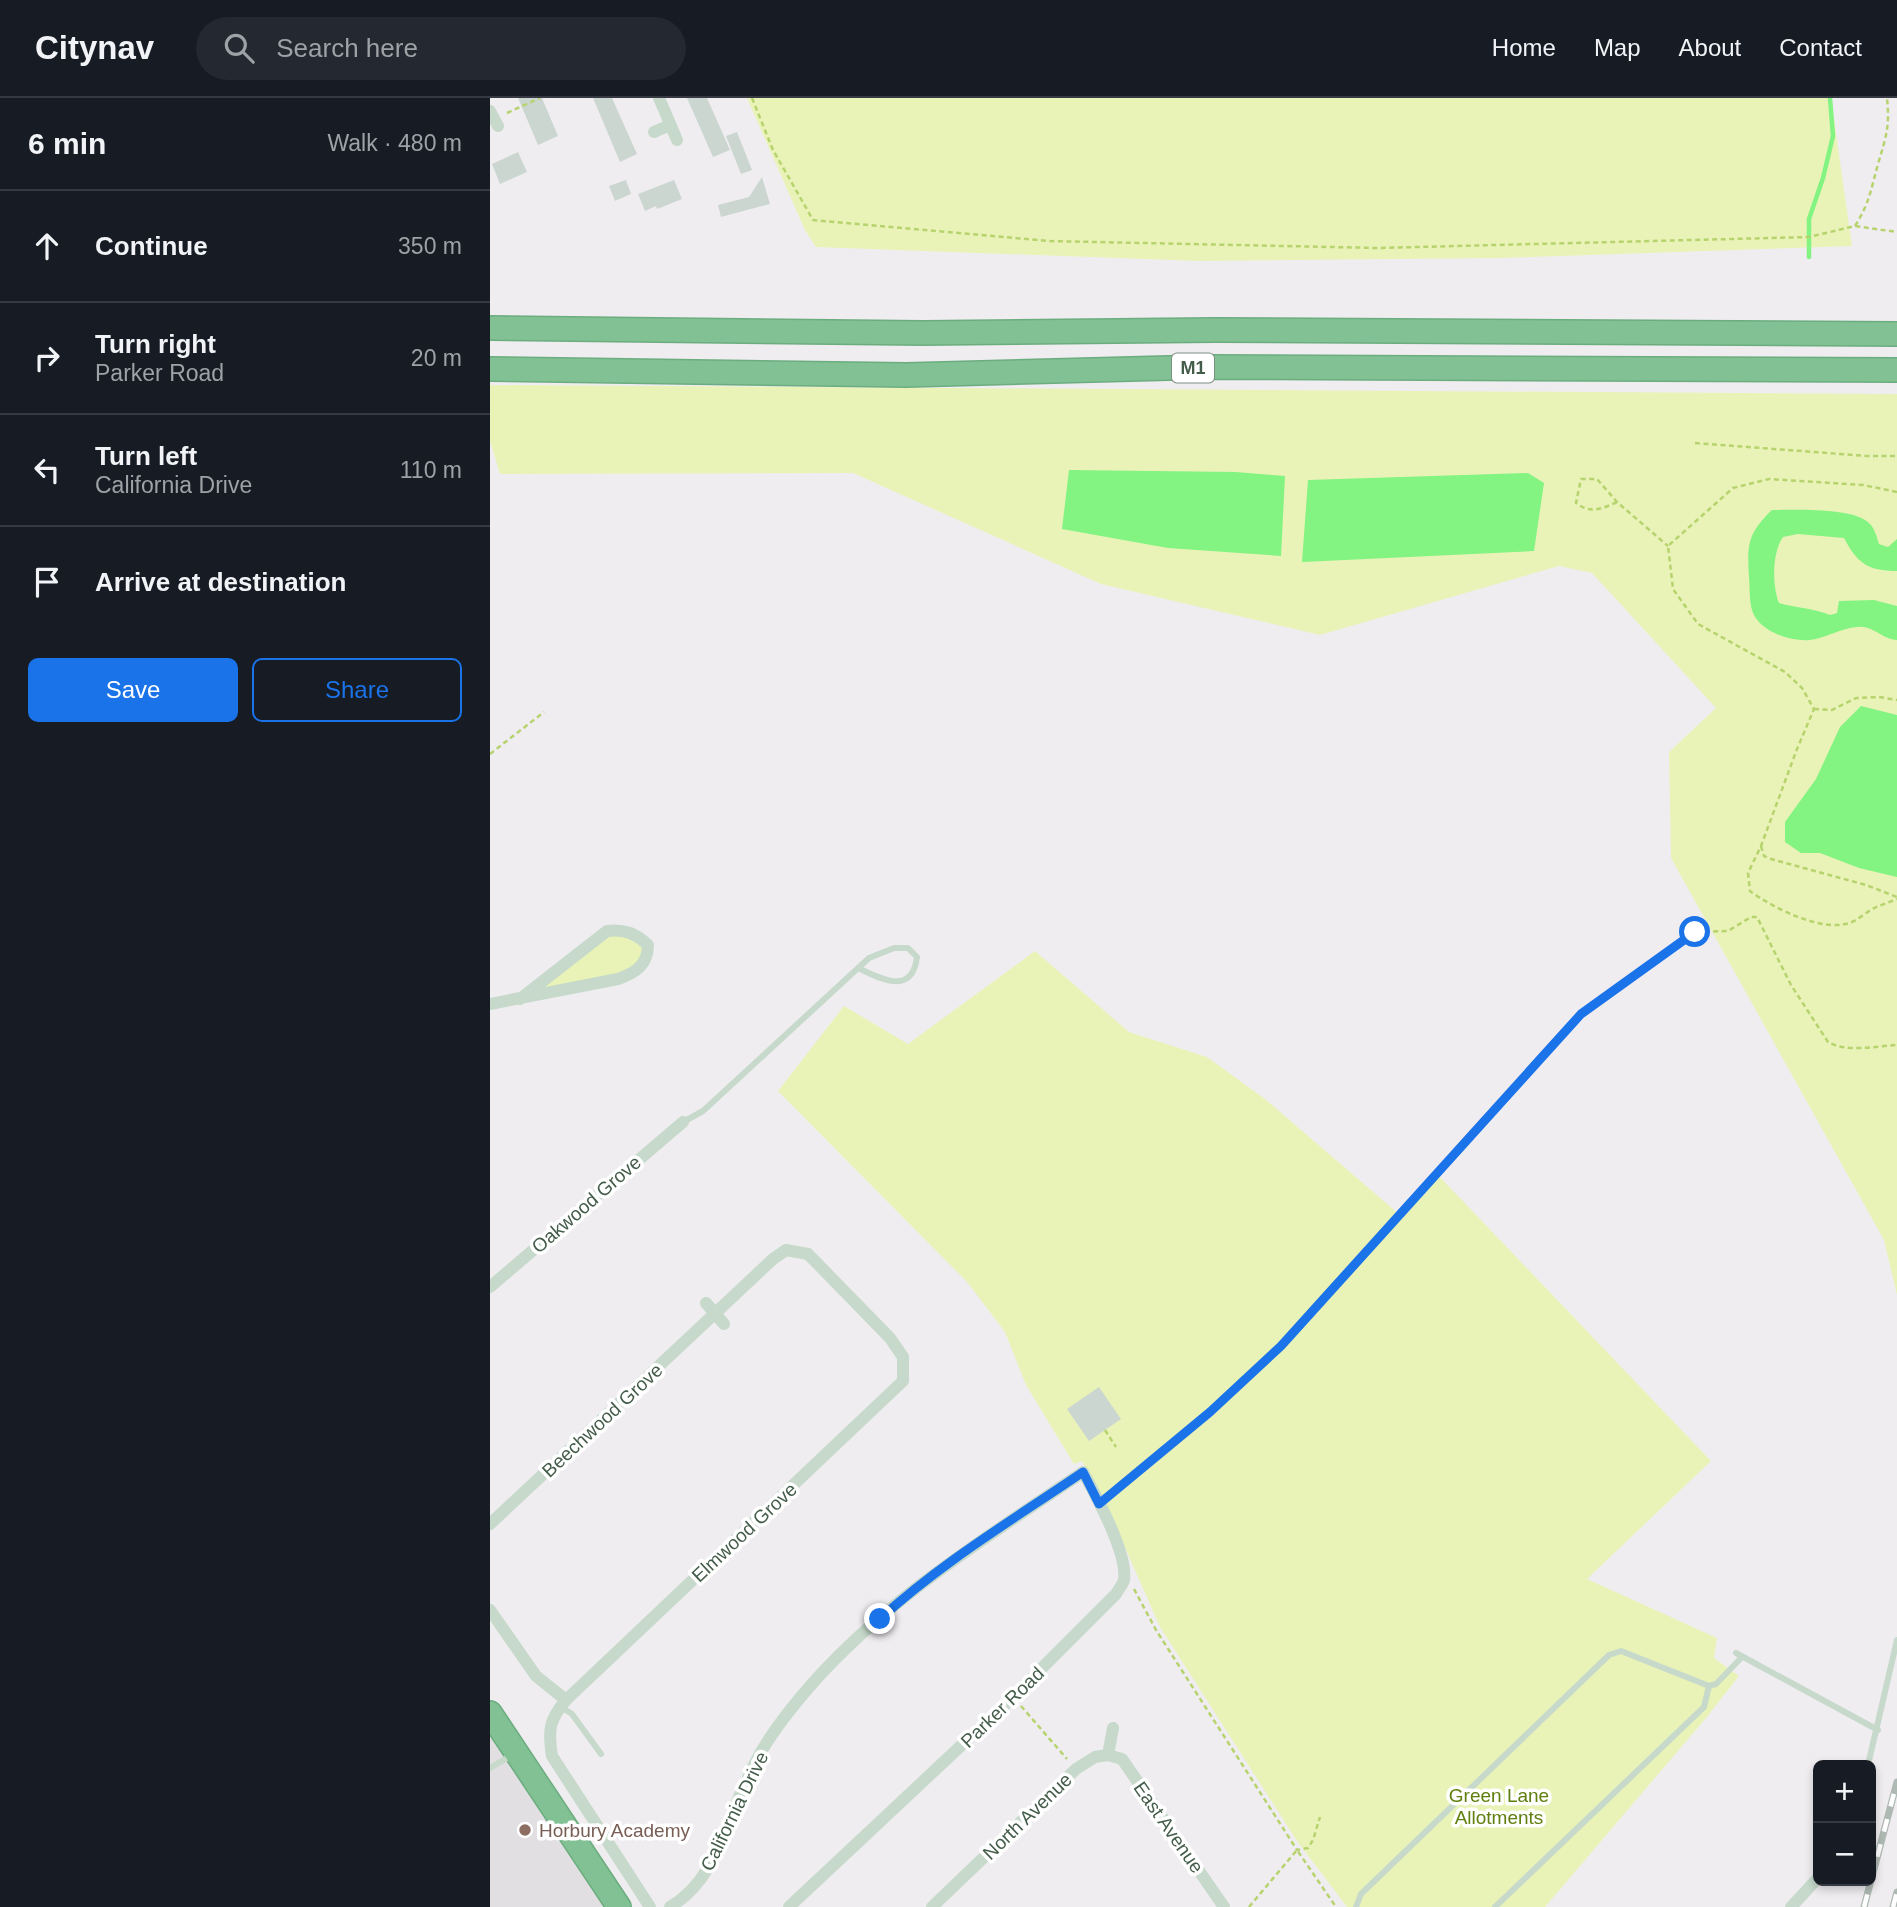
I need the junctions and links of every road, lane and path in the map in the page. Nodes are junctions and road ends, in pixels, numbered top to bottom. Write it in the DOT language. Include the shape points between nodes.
graph roads {
  1 [pos="540,98"];
  2 [pos="659,98"];
  3 [pos="752,98"];
  4 [pos="1887,98"];
  5 [pos="494,118"];
  6 [pos="670,125"];
  7 [pos="654,132"];
  8 [pos="677,140"];
  9 [pos="1856,226"];
  10 [pos="1897,232"];
  11 [pos="490,328"];
  12 [pos="1897,334"];
  13 [pos="490,369"];
  14 [pos="1897,370"];
  15 [pos="1695,443"];
  16 [pos="1897,456"];
  17 [pos="1897,492"];
  18 [pos="1617,502"];
  19 [pos="1668,546"];
  20 [pos="1897,700"];
  21 [pos="1814,709"];
  22 [pos="544,712"];
  23 [pos="490,754"];
  24 [pos="1761,846"];
  25 [pos="1897,898"];
  26 [pos="858,968"];
  27 [pos="520,999"];
  28 [pos="490,1004"];
  29 [pos="1897,1045"];
  30 [pos="683,1122"];
  31 [pos="490,1287"];
  32 [pos="706,1303"];
  33 [pos="719,1319"];
  34 [pos="903,1357"];
  35 [pos="1105,1430"];
  36 [pos="1116,1447"];
  37 [pos="1099,1504"];
  38 [pos="490,1524"];
  39 [pos="1124,1579"];
  40 [pos="490,1611"];
  41 [pos="1897,1640"];
  42 [pos="1709,1686"];
  43 [pos="1013,1697"];
  44 [pos="564,1703"];
  45 [pos="490,1713"];
  46 [pos="1113,1728"];
  47 [pos="1878,1730"];
  48 [pos="515,1753"];
  49 [pos="600,1754"];
  50 [pos="1108,1755"];
  51 [pos="1869,1760"];
  52 [pos="490,1768"];
  53 [pos="1076,1769"];
  54 [pos="1320,1816"];
  55 [pos="1297,1850"];
  56 [pos="1813,1883"];
  57 [pos="619,1907"];
  58 [pos="650,1907"];
  59 [pos="670,1907"];
  60 [pos="789,1907"];
  61 [pos="932,1907"];
  62 [pos="1224,1907"];
  63 [pos="1248,1907"];
  64 [pos="1336,1907"];
  65 [pos="1356,1907"];
  66 [pos="1495,1907"];
  67 [pos="1791,1907"];
  1 -- 5 [label="path"];
  2 -- 6 [label="street"];
  3 -- 9 [label="path" via="773,150 813,220 1048,242 1378,248 1809,237"];
  4 -- 9 [label="path" via="1887,140 1868,206"];
  6 -- 7 [label="street"];
  6 -- 8 [label="street"];
  9 -- 10 [label="path"];
  11 -- 12 [label="highway, M1"];
  13 -- 14 [label="highway, M1" via="906,375 1207,367"];
  15 -- 16 [label="path"];
  17 -- 19 [label="path" via="1863,485 1769,480 1733,488"];
  18 -- 18 [label="path" via="1597,479 1581,479 1576,503 1583,508 1601,510"];
  18 -- 19 [label="path"];
  19 -- 21 [label="path" via="1673,589 1698,624 1785,672 1802,688"];
  20 -- 21 [label="path" via="1856,698 1832,710"];
  21 -- 24 [label="path"];
  22 -- 23 [label="path"];
  24 -- 25 [label="path" via="1764,856 1771,859"];
  24 -- 25 [label="path" via="1748,873 1750,891 1797,916 1833,926 1852,922"];
  26 -- 26 [label="lane" via="894,948 908,948 917,957 908,977 893,983"];
  26 -- 30 [label="lane" via="703,1111"];
  27 -- 27 [label="street" via="607,931 638,935 648,945 648,956 630,975"];
  27 -- 28 [label="street"];
  29 -- 37 [label="path" via="1848,1048 1828,1042 1791,985 1756,917 1728,931 1695,932 1581,1014 1281,1346"];
  30 -- 31 [label="street, Oakwood Grove"];
  32 -- 33 [label="street"];
  33 -- 34 [label="street, Beechwood Grove" via="773,1259 786,1250 808,1254"];
  33 -- 38 [label="street, Beechwood Grove"];
  34 -- 44 [label="street, Elmwood Grove" via="903,1381"];
  35 -- 36 [label="path"];
  37 -- 39 [label="street" via="1120,1551"];
  37 -- 59 [label="street, California Drive" via="1083,1472 912,1589 855,1641 773,1732 705,1874"];
  39 -- 43 [label="street, Parker Road" via="1116,1594"];
  39 -- 55 [label="path" via="1136,1590 1156,1630"];
  40 -- 44 [label="street" via="536,1676"];
  41 -- 47 [label="lane"];
  42 -- 47 [label="lane" via="1716,1684 1739,1655"];
  42 -- 65 [label="lane" via="1621,1651 1609,1655 1361,1894"];
  42 -- 66 [label="lane" via="1704,1707"];
  43 -- 53 [label="path"];
  43 -- 60 [label="street, Parker Road"];
  44 -- 49 [label="lane"];
  44 -- 58 [label="street" via="554,1715 549,1735 552,1756"];
  45 -- 48 [label="highway"];
  46 -- 50 [label="street"];
  47 -- 51 [label="lane"];
  48 -- 52 [label="lane"];
  48 -- 57 [label="highway"];
  50 -- 53 [label="street, North Avenue"];
  50 -- 62 [label="street, East Avenue" via="1122,1759"];
  53 -- 61 [label="street, North Avenue"];
  54 -- 55 [label="path" via="1308,1849"];
  55 -- 63 [label="path"];
  55 -- 64 [label="path"];
  56 -- 67 [label="street"];
}
